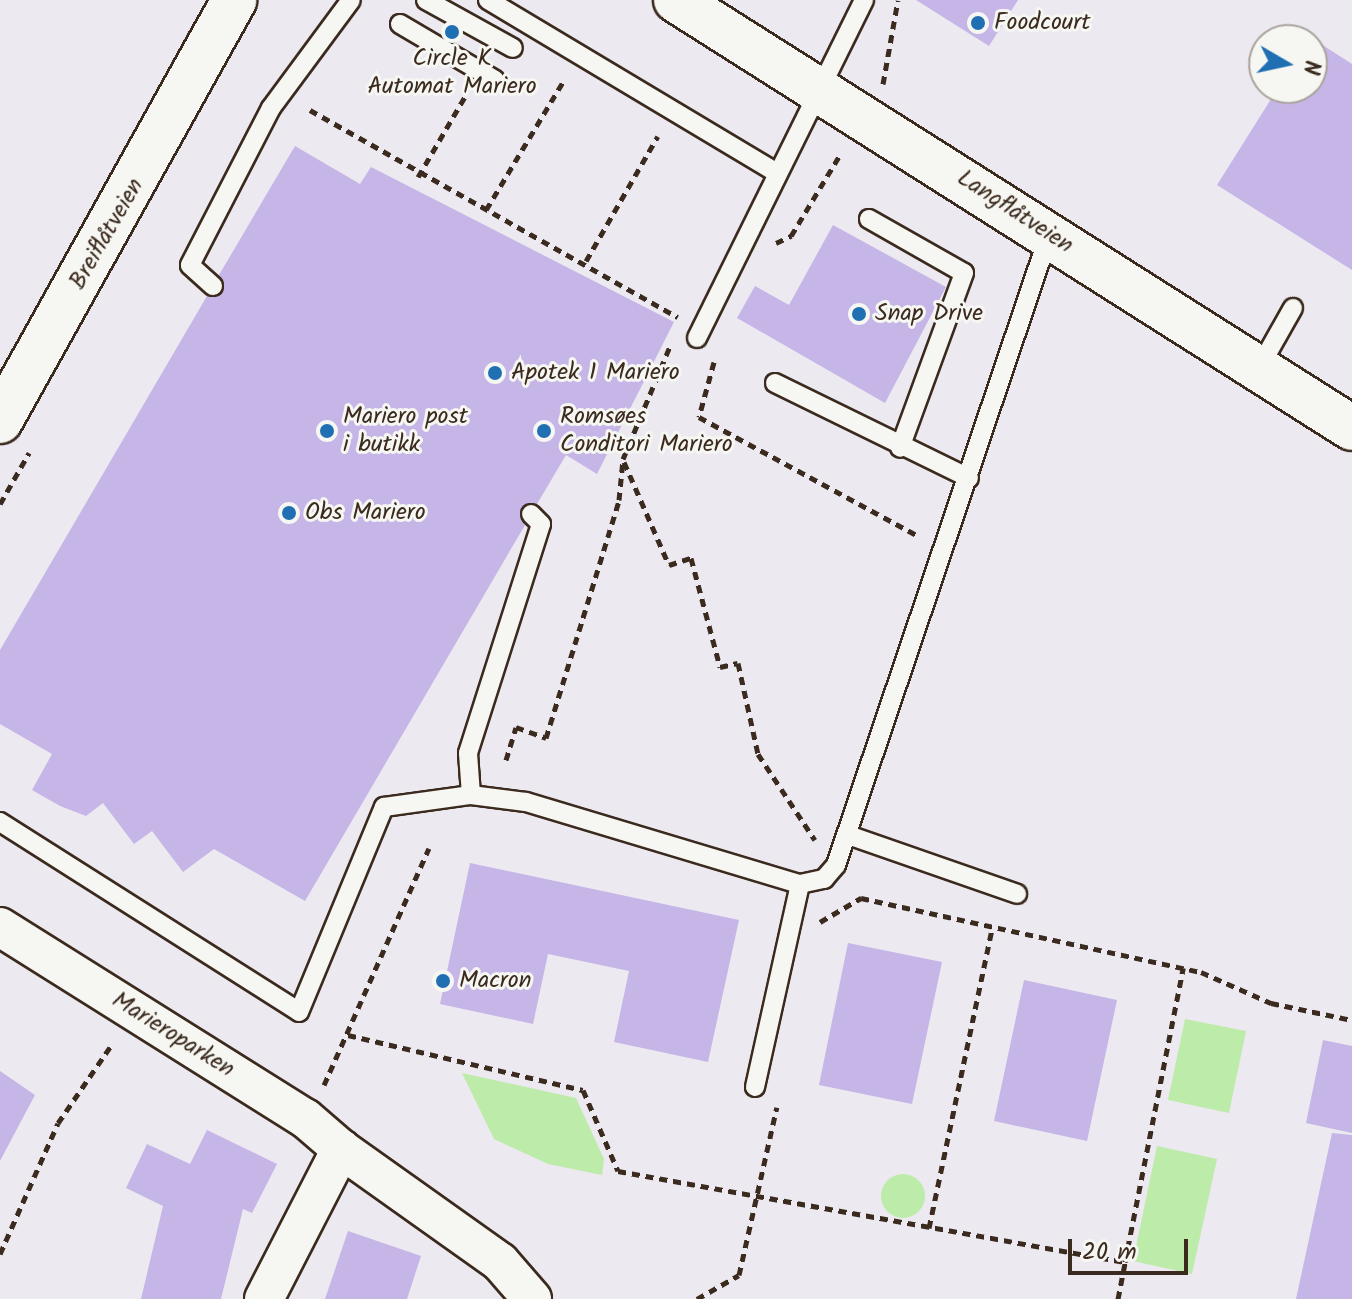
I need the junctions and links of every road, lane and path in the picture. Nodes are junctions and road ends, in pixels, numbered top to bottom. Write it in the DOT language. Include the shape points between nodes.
graph roads {
  1 [pos="234,0"];
  2 [pos="248,0"];
  3 [pos="351,0"];
  4 [pos="426,0"];
  5 [pos="488,0"];
  6 [pos="676,0"];
  7 [pos="864,0"];
  8 [pos="898,0"];
  9 [pos="400,24"];
  10 [pos="213,47"];
  11 [pos="513,48"];
  12 [pos="564,79"];
  13 [pos="495,80"];
  14 [pos="818,90"];
  15 [pos="878,91"];
  16 [pos="310,110"];
  17 [pos="659,135"];
  18 [pos="846,145"];
  19 [pos="775,172"];
  20 [pos="486,210"];
  21 [pos="869,219"];
  22 [pos="1049,235"];
  23 [pos="767,257"];
  24 [pos="586,261"];
  25 [pos="213,286"];
  26 [pos="1293,308"];
  27 [pos="678,328"];
  28 [pos="697,338"];
  29 [pos="672,341"];
  30 [pos="717,350"];
  31 [pos="1259,369"];
  32 [pos="775,383"];
  33 [pos="0,421"];
  34 [pos="1352,428"];
  35 [pos="900,448"];
  36 [pos="623,459"];
  37 [pos="969,478"];
  38 [pos="531,514"];
  39 [pos="947,549"];
  40 [pos="506,760"];
  41 [pos="471,795"];
  42 [pos="0,822"];
  43 [pos="848,835"];
  44 [pos="814,838"];
  45 [pos="429,848"];
  46 [pos="800,884"];
  47 [pos="1017,894"];
  48 [pos="0,927"];
  49 [pos="992,930"];
  50 [pos="816,935"];
  51 [pos="1183,968"];
  52 [pos="1352,1020"];
  53 [pos="348,1035"];
  54 [pos="115,1038"];
  55 [pos="755,1087"];
  56 [pos="780,1092"];
  57 [pos="318,1098"];
  58 [pos="341,1149"];
  59 [pos="757,1197"];
  60 [pos="929,1228"];
  61 [pos="0,1254"];
  62 [pos="1125,1262"];
  63 [pos="264,1299"];
  64 [pos="532,1299"];
  65 [pos="697,1299"];
  66 [pos="1118,1299"];
  1 -- 10 [label="street, Breiflåtveien"];
  2 -- 10 [label="street, Breiflåtveien"];
  3 -- 25 [label="lane" via="271,108 190,265"];
  4 -- 11 [label="lane"];
  5 -- 19 [label="lane"];
  6 -- 14 [label="street, Langflåtveien"];
  7 -- 14 [label="lane"];
  8 -- 15 [label="path" via="890,74"];
  9 -- 13 [label="lane"];
  10 -- 33 [label="street, Breiflåtveien"];
  12 -- 20 [label="path"];
  14 -- 19 [label="lane"];
  14 -- 22 [label="street, Langflåtveien"];
  16 -- 20 [label="path"];
  17 -- 24 [label="path"];
  18 -- 23 [label="path" via="791,236"];
  19 -- 28 [label="lane"];
  20 -- 24 [label="path"];
  21 -- 35 [label="lane" via="964,273"];
  22 -- 31 [label="street, Langflåtveien"];
  22 -- 37 [label="lane"];
  24 -- 27 [label="path" via="678,318"];
  26 -- 31 [label="lane"];
  29 -- 36 [label="path"];
  30 -- 39 [label="path" via="699,417"];
  31 -- 34 [label="street, Langflåtveien"];
  32 -- 35 [label="lane"];
  35 -- 37 [label="lane"];
  36 -- 40 [label="path" via="619,500 546,738 516,727"];
  36 -- 44 [label="path" via="669,565 691,558 720,667 738,663 758,754"];
  37 -- 39 [label="lane"];
  38 -- 41 [label="lane" via="541,524 468,753"];
  39 -- 43 [label="lane"];
  41 -- 42 [label="lane" via="384,807 299,1012"];
  41 -- 46 [label="lane" via="526,802"];
  43 -- 46 [label="lane" via="824,879"];
  43 -- 47 [label="lane"];
  45 -- 53 [label="path"];
  46 -- 55 [label="lane"];
  48 -- 58 [label="street, Marieroparken" via="305,1118"];
  49 -- 50 [label="path" via="861,898 819,923"];
  49 -- 51 [label="path"];
  49 -- 60 [label="path"];
  51 -- 52 [label="path" via="1271,1003"];
  51 -- 62 [label="path"];
  53 -- 57 [label="path"];
  53 -- 59 [label="path" via="583,1090 618,1171"];
  54 -- 61 [label="path" via="58,1123"];
  56 -- 59 [label="path"];
  58 -- 63 [label="street"];
  58 -- 64 [label="street, Marieroparken" via="500,1262"];
  59 -- 60 [label="path"];
  59 -- 65 [label="path" via="739,1275"];
  60 -- 62 [label="path"];
  62 -- 66 [label="path"];
}
